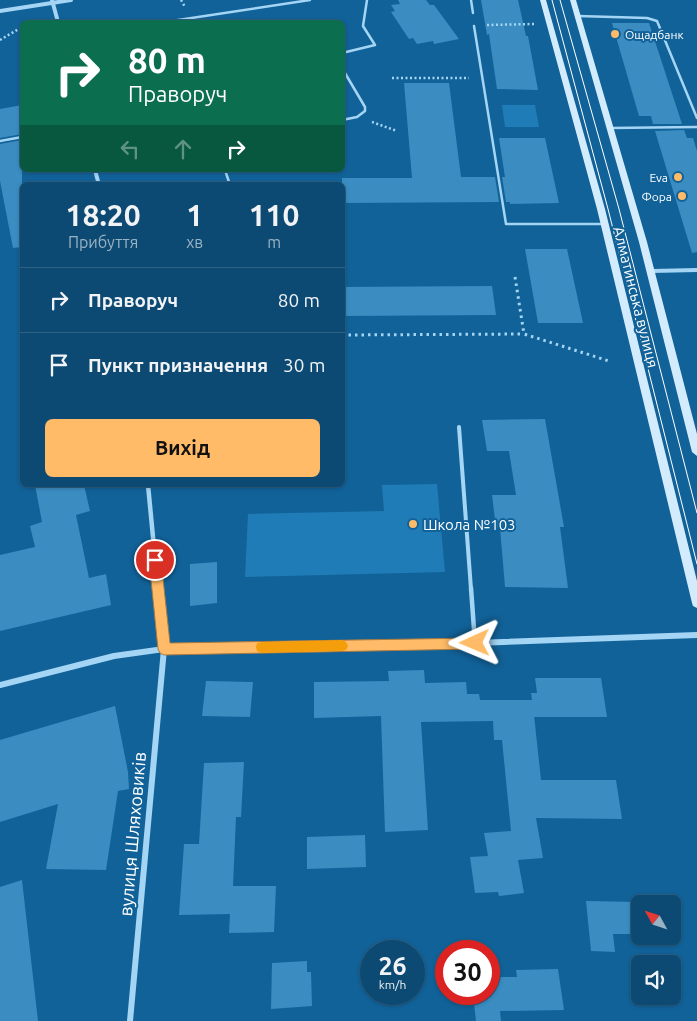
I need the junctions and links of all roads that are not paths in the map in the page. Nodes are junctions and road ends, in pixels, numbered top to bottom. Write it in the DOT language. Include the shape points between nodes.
graph roads {
  1 [pos="71,0"];
  2 [pos="310,0"];
  3 [pos="367,0"];
  4 [pos="471,0"];
  5 [pos="543,0"];
  6 [pos="573,0"];
  7 [pos="52,1"];
  8 [pos="0,11"];
  9 [pos="473,13"];
  10 [pos="578,16"];
  11 [pos="57,20"];
  12 [pos="178,20"];
  13 [pos="474,26"];
  14 [pos="345,51"];
  15 [pos="345,73"];
  16 [pos="697,118"];
  17 [pos="345,119"];
  18 [pos="697,127"];
  19 [pos="610,128"];
  20 [pos="20,137"];
  21 [pos="0,141"];
  22 [pos="604,224"];
  23 [pos="697,270"];
  24 [pos="651,271"];
  25 [pos="459,427"];
  26 [pos="697,452"];
  27 [pos="148,487"];
  28 [pos="697,603"];
  29 [pos="697,635"];
  30 [pos="475,643"];
  31 [pos="164,649"];
  32 [pos="0,685"];
  33 [pos="130,1021"];
  1 -- 7 [label="street"];
  2 -- 12 [label="lane"];
  3 -- 14 [label="lane" via="362,26 375,45"];
  4 -- 9 [label="lane"];
  5 -- 22 [label="street, Алматинська вулиця"];
  6 -- 10 [label="street, Алматинська вулиця"];
  7 -- 8 [label="street"];
  7 -- 11 [label="street"];
  10 -- 16 [label="lane" via="657,21"];
  10 -- 19 [label="street, Алматинська вулиця"];
  13 -- 22 [label="lane" via="506,224"];
  15 -- 17 [label="lane" via="365,107 357,117"];
  18 -- 19 [label="lane"];
  19 -- 24 [label="street, Алматинська вулиця"];
  20 -- 21 [label="lane"];
  22 -- 28 [label="street, Алматинська вулиця"];
  23 -- 24 [label="lane"];
  24 -- 26 [label="street, Алматинська вулиця"];
  25 -- 30 [label="lane"];
  27 -- 31 [label="street, вулиця Шляховиків"];
  29 -- 30 [label="street"];
  30 -- 31 [label="street"];
  31 -- 32 [label="street" via="114,656"];
  31 -- 33 [label="street, вулиця Шляховиків"];
}
